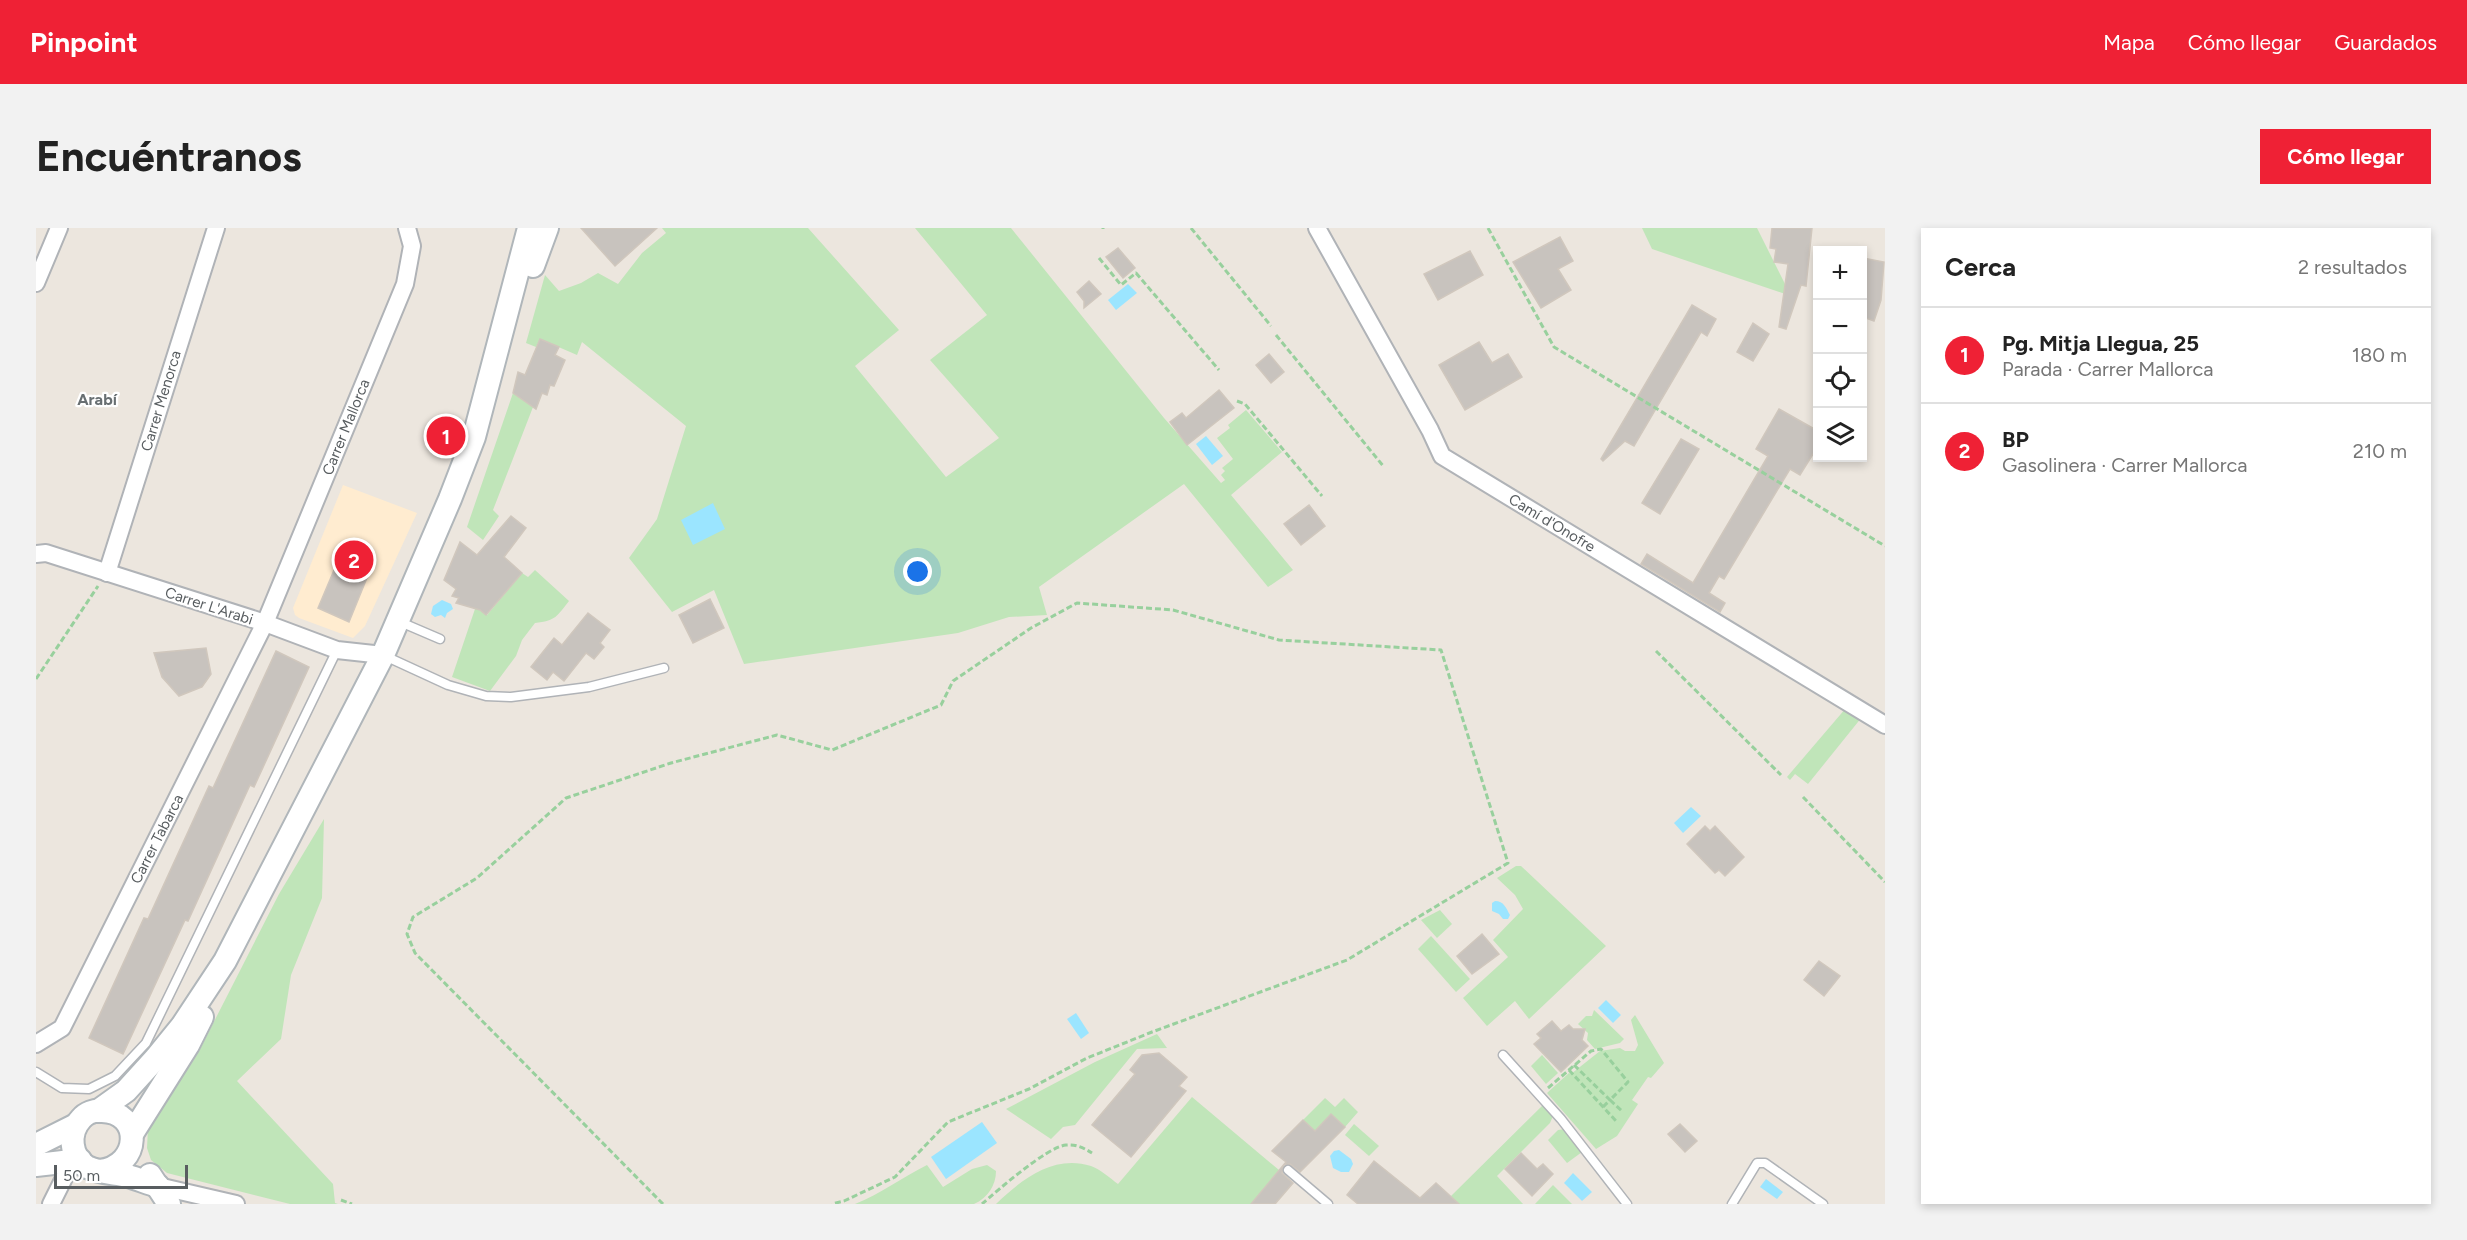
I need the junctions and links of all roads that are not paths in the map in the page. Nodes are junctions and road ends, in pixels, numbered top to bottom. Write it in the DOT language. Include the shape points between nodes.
graph roads {
  1 [pos="59,228"];
  2 [pos="216,228"];
  3 [pos="407,228"];
  4 [pos="529,228"];
  5 [pos="547,228"];
  6 [pos="1317,228"];
  7 [pos="36,283"];
  8 [pos="489,385"];
  9 [pos="36,554"];
  10 [pos="107,573"];
  11 [pos="398,621"];
  12 [pos="265,623"];
  13 [pos="440,639"];
  14 [pos="337,650"];
  15 [pos="383,655"];
  16 [pos="664,668"];
  17 [pos="1885,725"];
  18 [pos="225,961"];
  19 [pos="36,1044"];
  20 [pos="1503,1055"];
  21 [pos="36,1072"];
  22 [pos="98,1111"];
  23 [pos="76,1125"];
  24 [pos="132,1138"];
  25 [pos="36,1145"];
  26 [pos="76,1158"];
  27 [pos="36,1165"];
  28 [pos="1288,1170"];
  29 [pos="100,1171"];
  30 [pos="164,1195"];
  31 [pos="51,1204"];
  32 [pos="236,1204"];
  33 [pos="1328,1204"];
  34 [pos="1627,1204"];
  35 [pos="1732,1204"];
  36 [pos="1823,1204"];
  1 -- 7 [label="street"];
  2 -- 10 [label="street, Carrer Menorca"];
  3 -- 12 [label="street, Carrer Mallorca" via="412,246 405,284"];
  4 -- 8 [label="street"];
  5 -- 8 [label="street"];
  6 -- 17 [label="street, Camí d'Onofre" via="1442,456"];
  8 -- 11 [label="street" via="454,489"];
  9 -- 10 [label="street, Carrer L'Arabi" via="46,553"];
  10 -- 12 [label="street, Carrer L'Arabi"];
  11 -- 13 [label="lane"];
  11 -- 15 [label="street"];
  12 -- 14 [label="street, Carrer L'Arabi"];
  12 -- 19 [label="street, Carrer Tabarca" via="62,1028"];
  14 -- 15 [label="street, Carrer L'Arabi"];
  14 -- 21 [label="lane" via="146,1043 114,1076 89,1089 62,1088"];
  15 -- 16 [label="lane" via="448,685 486,696 510,697 590,687"];
  15 -- 18 [label="street"];
  18 -- 22 [label="street" via="156,1058 126,1091"];
  18 -- 24 [label="street" via="213,997 188,1045"];
  20 -- 34 [label="lane" via="1562,1119"];
  22 -- 23 [label="street" via="86,1114"];
  22 -- 24 [label="street" via="120,1116 128,1124"];
  23 -- 25 [label="street"];
  23 -- 26 [label="street" via="72,1137"];
  24 -- 29 [label="street" via="123,1162"];
  24 -- 30 [label="street" via="141,1165"];
  26 -- 27 [label="street"];
  26 -- 29 [label="street"];
  26 -- 31 [label="street"];
  28 -- 33 [label="lane"];
  29 -- 30 [label="street"];
  30 -- 32 [label="street"];
  35 -- 36 [label="lane" via="1757,1163 1765,1163"];
}
